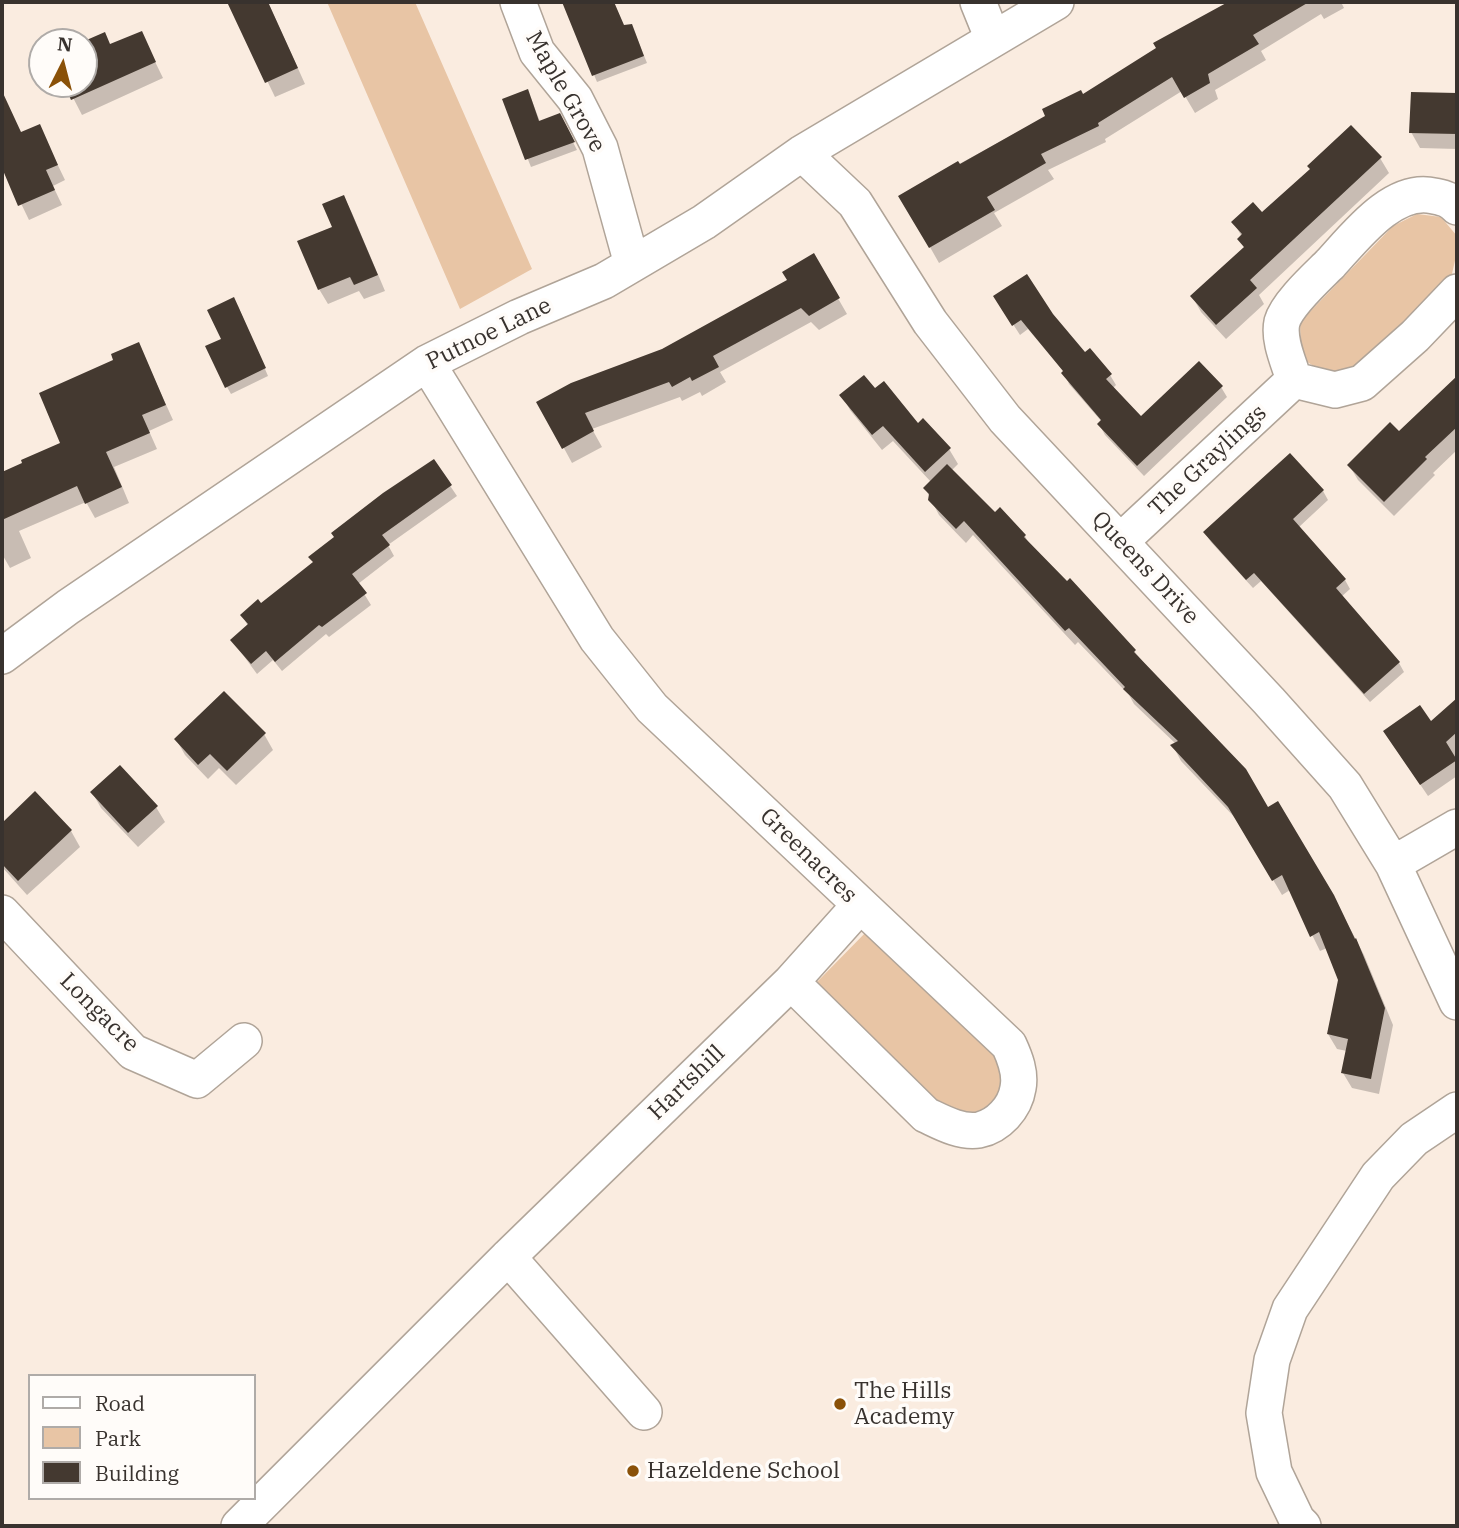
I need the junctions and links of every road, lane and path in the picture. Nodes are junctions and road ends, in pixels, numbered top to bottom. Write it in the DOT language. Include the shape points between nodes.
graph roads {
  1 [pos="518,2"];
  2 [pos="978,2"];
  3 [pos="1056,2"];
  4 [pos="993,39"];
  5 [pos="802,153"];
  6 [pos="1457,207"];
  7 [pos="632,264"];
  8 [pos="1457,292"];
  9 [pos="427,363"];
  10 [pos="1294,380"];
  11 [pos="1121,541"];
  12 [pos="2,656"];
  13 [pos="1457,827"];
  14 [pos="1393,864"];
  15 [pos="860,905"];
  16 [pos="2,913"];
  17 [pos="791,982"];
  18 [pos="1457,1002"];
  19 [pos="244,1041"];
  20 [pos="1457,1110"];
  21 [pos="508,1256"];
  22 [pos="644,1412"];
  23 [pos="239,1526"];
  24 [pos="1303,1526"];
  1 -- 7 [label="street, Maple Grove" via="537,51 575,99 600,148"];
  2 -- 4 [label="street"];
  3 -- 4 [label="street, Putnoe Lane"];
  4 -- 5 [label="street, Putnoe Lane"];
  5 -- 7 [label="street, Putnoe Lane" via="704,222"];
  5 -- 11 [label="street, Queens Drive" via="855,203 930,322 1004,419"];
  6 -- 10 [label="street" via="1451,200 1421,193 1380,212 1298,296 1282,322 1283,346"];
  7 -- 9 [label="street, Putnoe Lane"];
  8 -- 10 [label="street" via="1362,383 1335,390"];
  9 -- 12 [label="street, Putnoe Lane"];
  9 -- 15 [label="street, Greenacres" via="605,649 652,708"];
  10 -- 11 [label="street, The Graylings"];
  11 -- 14 [label="street, Queens Drive" via="1345,786"];
  13 -- 14 [label="street"];
  14 -- 18 [label="street, Queens Drive"];
  15 -- 17 [label="street, Hartshill"];
  15 -- 17 [label="street, Greenacres" via="1009,1045 1017,1063 1018,1089 1005,1118 978,1130 951,1127 926,1115"];
  16 -- 19 [label="street, Longacre" via="133,1052 197,1080"];
  17 -- 21 [label="street, Hartshill"];
  20 -- 24 [label="street" via="1414,1139 1378,1176 1290,1309 1272,1360 1264,1413 1273,1472"];
  21 -- 22 [label="street"];
  21 -- 23 [label="street, Hartshill"];
}
